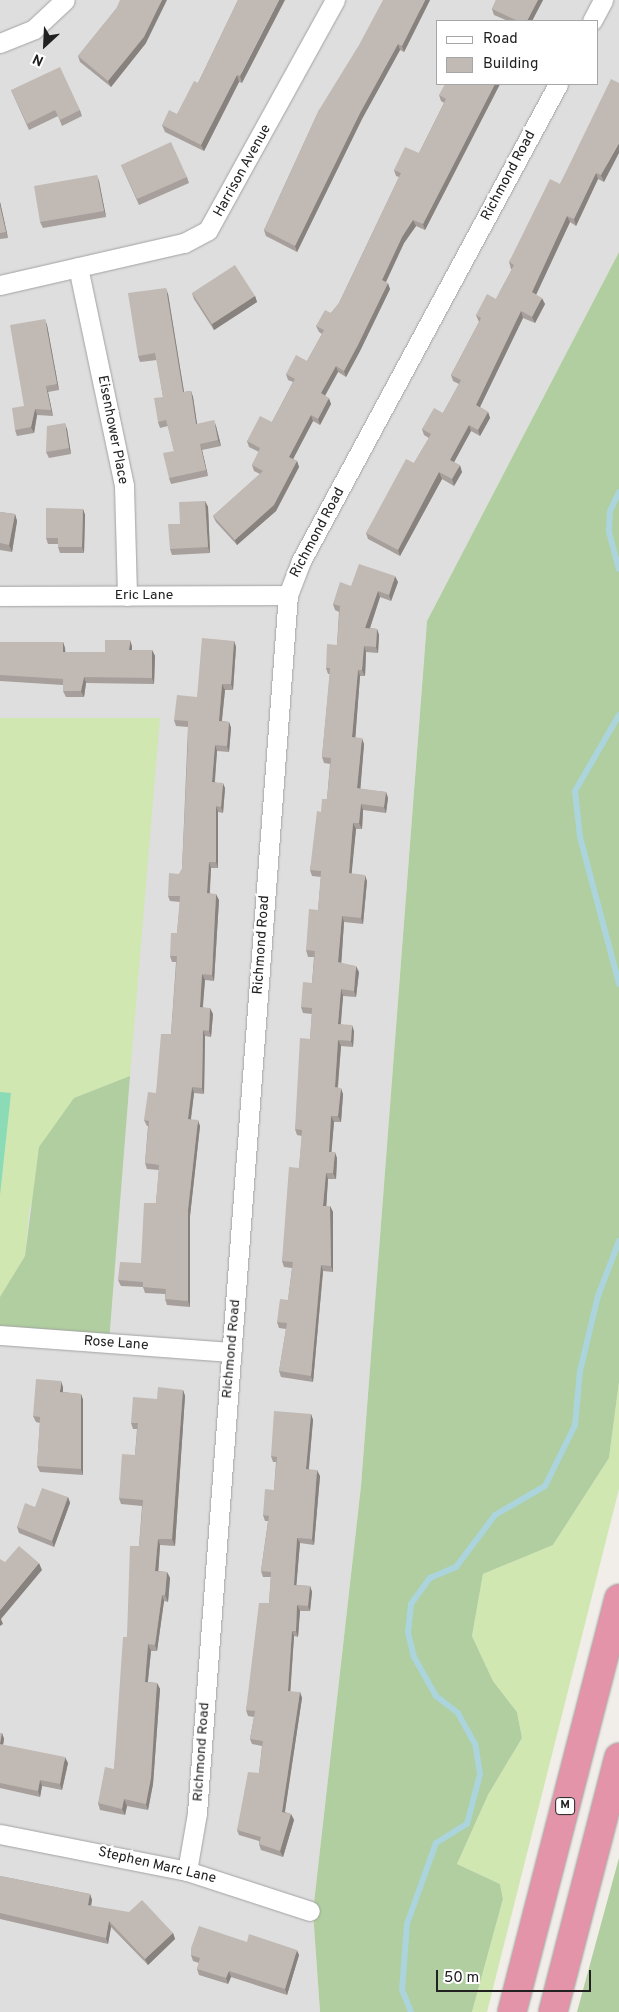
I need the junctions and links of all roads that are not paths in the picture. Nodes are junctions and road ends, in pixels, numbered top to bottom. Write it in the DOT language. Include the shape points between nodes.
graph roads {
  1 [pos="65,0"];
  2 [pos="335,0"];
  3 [pos="603,0"];
  4 [pos="593,20"];
  5 [pos="0,42"];
  6 [pos="557,85"];
  7 [pos="78,267"];
  8 [pos="0,284"];
  9 [pos="288,595"];
  10 [pos="0,596"];
  11 [pos="127,596"];
  12 [pos="0,1335"];
  13 [pos="231,1352"];
  14 [pos="619,1599"];
  15 [pos="619,1757"];
  16 [pos="0,1834"];
  17 [pos="187,1871"];
  18 [pos="310,1911"];
  19 [pos="512,2012"];
  20 [pos="553,2012"];
  1 -- 5 [label="street" via="34,29"];
  2 -- 7 [label="street, Harrison Avenue" via="208,230 184,243"];
  3 -- 4 [label="street"];
  6 -- 9 [label="street, Richmond Road" via="301,561"];
  7 -- 8 [label="street, Harrison Avenue"];
  7 -- 11 [label="street, Eisenhower Place" via="124,486"];
  9 -- 11 [label="street, Eric Lane"];
  9 -- 13 [label="street, Richmond Road"];
  10 -- 11 [label="street, Eric Lane"];
  12 -- 13 [label="street, Rose Lane"];
  13 -- 17 [label="street, Richmond Road" via="197,1813"];
  14 -- 19 [label="highway, M"];
  15 -- 20 [label="highway"];
  16 -- 17 [label="street, Stephen Marc Lane"];
  17 -- 18 [label="street, Stephen Marc Lane"];
}
